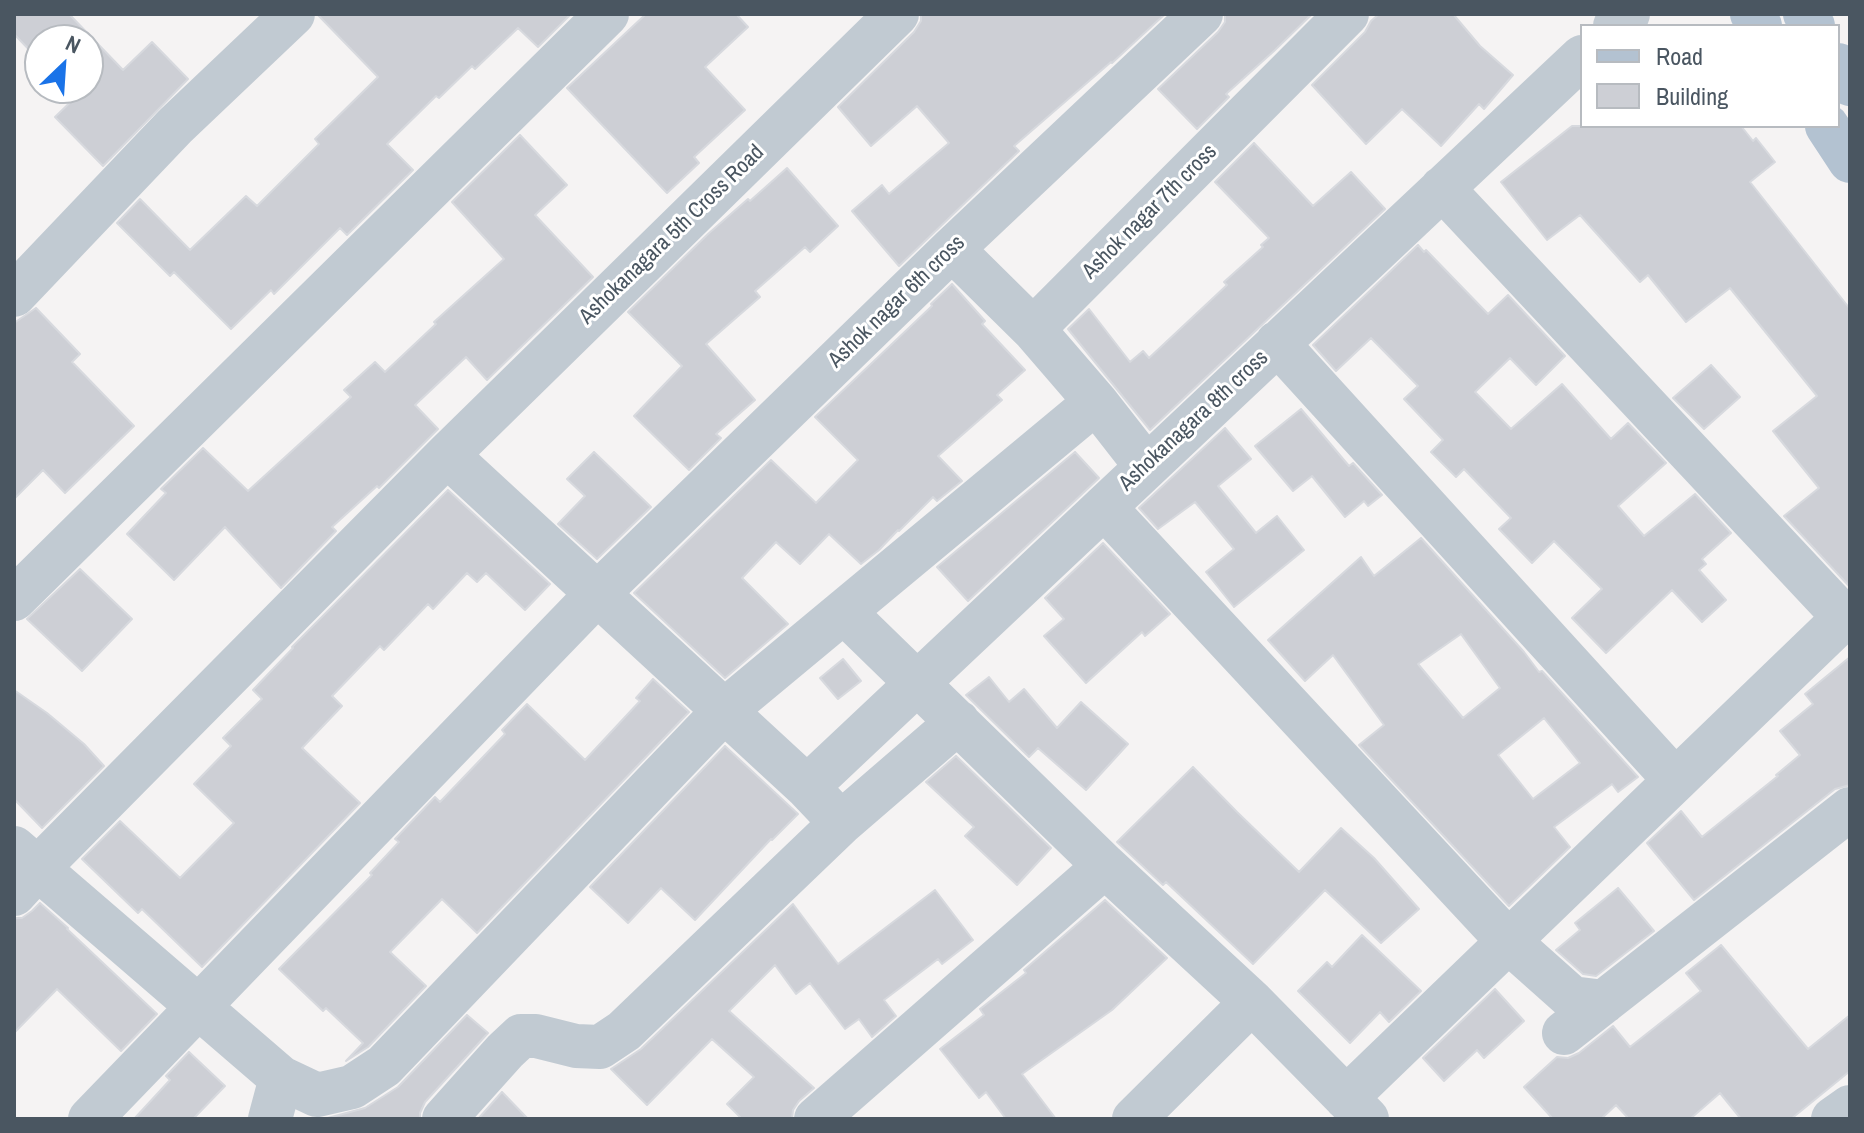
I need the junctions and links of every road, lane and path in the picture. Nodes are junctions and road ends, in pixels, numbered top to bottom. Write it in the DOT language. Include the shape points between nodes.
graph roads {
  1 [pos="293,14"];
  2 [pos="607,14"];
  3 [pos="897,14"];
  4 [pos="1201,14"];
  5 [pos="1347,14"];
  6 [pos="1580,59"];
  7 [pos="1828,128"];
  8 [pos="1850,161"];
  9 [pos="1442,188"];
  10 [pos="952,249"];
  11 [pos="14,295"];
  12 [pos="1033,329"];
  13 [pos="1277,343"];
  14 [pos="1096,402"];
  15 [pos="447,455"];
  16 [pos="1146,466"];
  17 [pos="1104,507"];
  18 [pos="597,594"];
  19 [pos="14,599"];
  20 [pos="844,612"];
  21 [pos="1847,614"];
  22 [pos="918,682"];
  23 [pos="724,711"];
  24 [pos="958,722"];
  25 [pos="1675,780"];
  26 [pos="807,787"];
  27 [pos="1850,809"];
  28 [pos="841,823"];
  29 [pos="1105,866"];
  30 [pos="22,870"];
  31 [pos="1508,941"];
  32 [pos="1252,1002"];
  33 [pos="1604,1002"];
  34 [pos="197,1008"];
  35 [pos="1564,1033"];
  36 [pos="276,1099"];
  37 [pos="1850,1107"];
  38 [pos="1356,1108"];
  39 [pos="90,1119"];
  40 [pos="444,1119"];
  41 [pos="816,1119"];
  42 [pos="1134,1119"];
  43 [pos="1833,1119"];
  1 -- 11 [label="street" via="175,126"];
  2 -- 19 [label="street"];
  3 -- 15 [label="street, Ashokanagara 5th Cross Road"];
  4 -- 10 [label="street, Ashok nagar 6th cross"];
  5 -- 12 [label="street, Ashok nagar 7th cross"];
  6 -- 9 [label="street, Ashokanagara 8th cross"];
  7 -- 8 [label="main road"];
  9 -- 13 [label="street, Ashokanagara 8th cross"];
  9 -- 21 [label="street"];
  10 -- 12 [label="street"];
  10 -- 18 [label="street, Ashok nagar 6th cross"];
  12 -- 14 [label="street"];
  13 -- 16 [label="street, Ashokanagara 8th cross"];
  13 -- 25 [label="street"];
  14 -- 16 [label="street"];
  14 -- 20 [label="street"];
  15 -- 18 [label="street"];
  15 -- 30 [label="street, Ashokanagara 5th Cross Road"];
  16 -- 17 [label="street, Ashokanagara 8th cross"];
  17 -- 22 [label="street, Ashokanagara 8th cross"];
  17 -- 31 [label="street"];
  18 -- 23 [label="street"];
  18 -- 34 [label="street, Ashok nagar 6th cross"];
  20 -- 22 [label="street"];
  20 -- 23 [label="street"];
  21 -- 25 [label="street"];
  22 -- 24 [label="street"];
  22 -- 26 [label="street, Ashokanagara 8th cross"];
  23 -- 26 [label="street"];
  23 -- 36 [label="street" via="384,1066 352,1087"];
  24 -- 28 [label="street"];
  24 -- 29 [label="street"];
  25 -- 31 [label="street"];
  26 -- 28 [label="street"];
  27 -- 33 [label="street"];
  28 -- 40 [label="street" via="624,1031 600,1047 521,1036"];
  29 -- 32 [label="street"];
  29 -- 41 [label="street"];
  30 -- 34 [label="street"];
  31 -- 33 [label="street" via="1572,998"];
  31 -- 38 [label="street"];
  32 -- 38 [label="street"];
  32 -- 42 [label="street"];
  33 -- 35 [label="street"];
  34 -- 36 [label="street"];
  34 -- 39 [label="street, Ashok nagar 6th cross"];
  37 -- 43 [label="street"];
}
